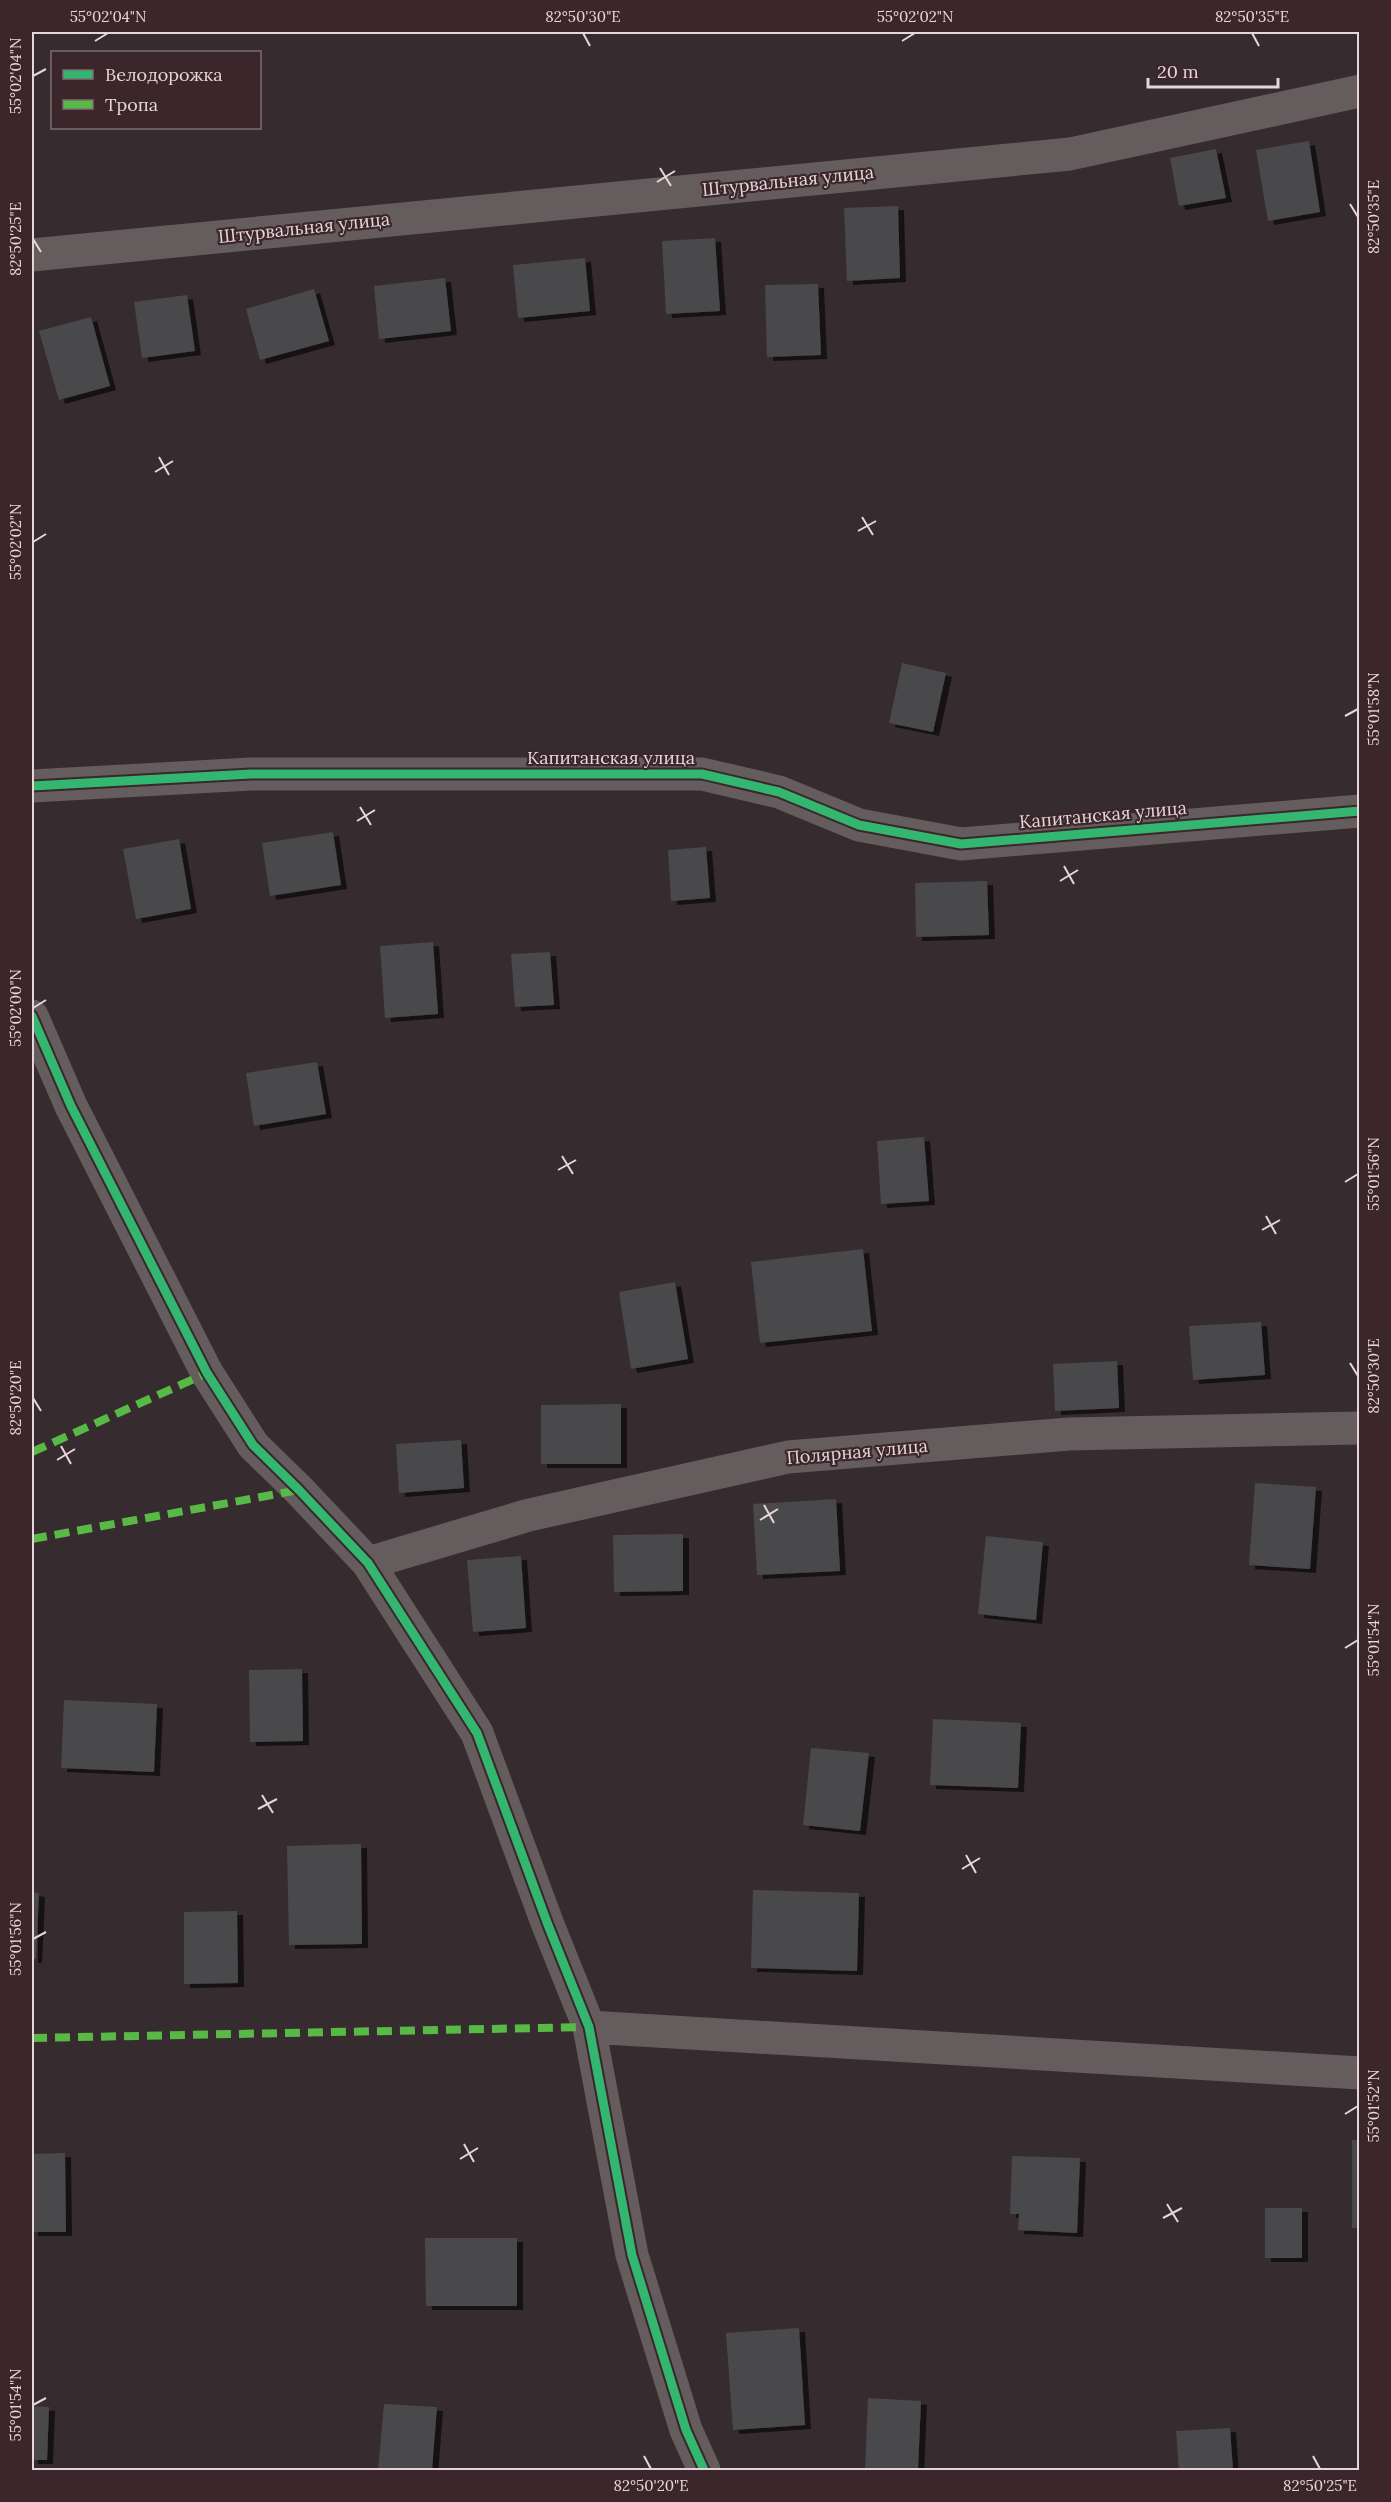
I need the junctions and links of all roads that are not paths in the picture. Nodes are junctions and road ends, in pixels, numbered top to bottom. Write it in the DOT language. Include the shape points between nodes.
graph roads {
  1 [pos="1359,91"];
  2 [pos="32,255"];
  3 [pos="32,786"];
  4 [pos="1359,811"];
  5 [pos="32,1016"];
  6 [pos="1359,1428"];
  7 [pos="368,1563"];
  8 [pos="589,2027"];
  9 [pos="1359,2073"];
  10 [pos="704,2470"];
  1 -- 2 [label="street, Штурвальная улица" via="1070,154"];
  3 -- 4 [label="street, Капитанская улица" via="251,774 702,774 778,792 859,825 961,844"];
  5 -- 7 [label="street" via="71,1106 207,1373 253,1446"];
  6 -- 7 [label="street, Полярная улица" via="1069,1434 788,1457 530,1515"];
  7 -- 8 [label="street" via="477,1733"];
  8 -- 9 [label="street"];
  8 -- 10 [label="street" via="632,2255 686,2430"];
}
